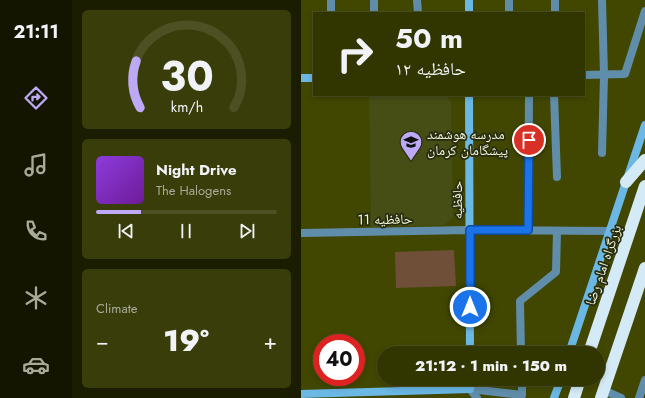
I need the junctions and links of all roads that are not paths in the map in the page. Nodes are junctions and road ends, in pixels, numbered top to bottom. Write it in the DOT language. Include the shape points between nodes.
graph roads {
  1 [pos="331,0"];
  2 [pos="374,0"];
  3 [pos="417,0"];
  4 [pos="469,0"];
  5 [pos="509,0"];
  6 [pos="555,0"];
  7 [pos="601,0"];
  8 [pos="645,11"];
  9 [pos="331,12"];
  10 [pos="374,12"];
  11 [pos="417,12"];
  12 [pos="469,12"];
  13 [pos="509,12"];
  14 [pos="555,12"];
  15 [pos="585,75"];
  16 [pos="604,75"];
  17 [pos="301,78"];
  18 [pos="313,78"];
  19 [pos="469,96"];
  20 [pos="529,96"];
  21 [pos="554,96"];
  22 [pos="645,125"];
  23 [pos="602,153"];
  24 [pos="645,160"];
  25 [pos="557,177"];
  26 [pos="626,182"];
  27 [pos="645,186"];
  28 [pos="470,230"];
  29 [pos="528,230"];
  30 [pos="557,231"];
  31 [pos="611,231"];
  32 [pos="301,233"];
  33 [pos="645,268"];
  34 [pos="642,285"];
  35 [pos="470,346"];
  36 [pos="521,346"];
  37 [pos="571,346"];
  38 [pos="591,346"];
  39 [pos="645,380"];
  40 [pos="522,386"];
  41 [pos="558,386"];
  42 [pos="578,386"];
  43 [pos="470,389"];
  44 [pos="301,394"];
  45 [pos="602,394"];
  46 [pos="477,398"];
  47 [pos="554,398"];
  48 [pos="574,398"];
  49 [pos="621,398"];
  50 [pos="639,398"];
  1 -- 9 [label="street"];
  2 -- 10 [label="street"];
  3 -- 11 [label="street"];
  4 -- 12 [label="street"];
  5 -- 13 [label="street"];
  6 -- 14 [label="street"];
  7 -- 16 [label="street"];
  8 -- 16 [label="street" via="625,74"];
  15 -- 16 [label="street"];
  16 -- 23 [label="street"];
  17 -- 18 [label="street"];
  19 -- 28 [label="street, حافظیه"];
  20 -- 29 [label="street"];
  21 -- 25 [label="street"];
  22 -- 26 [label="street"];
  24 -- 26 [label="highway"];
  26 -- 31 [label="street"];
  27 -- 38 [label="highway, بزرگراه امام رضا"];
  28 -- 29 [label="street, حافظیه 11"];
  28 -- 32 [label="street, حافظیه 11"];
  28 -- 35 [label="street, حافظیه"];
  29 -- 30 [label="street, حافظیه 11"];
  30 -- 31 [label="street, حافظیه 11"];
  30 -- 36 [label="street" via="556,272 520,301"];
  31 -- 37 [label="street"];
  33 -- 34 [label="highway"];
  34 -- 45 [label="highway"];
  39 -- 50 [label="street"];
  40 -- 43 [label="street" via="522,395"];
  41 -- 47 [label="street"];
  42 -- 48 [label="highway"];
  43 -- 44 [label="street"];
  43 -- 46 [label="street"];
  45 -- 49 [label="street"];
}
